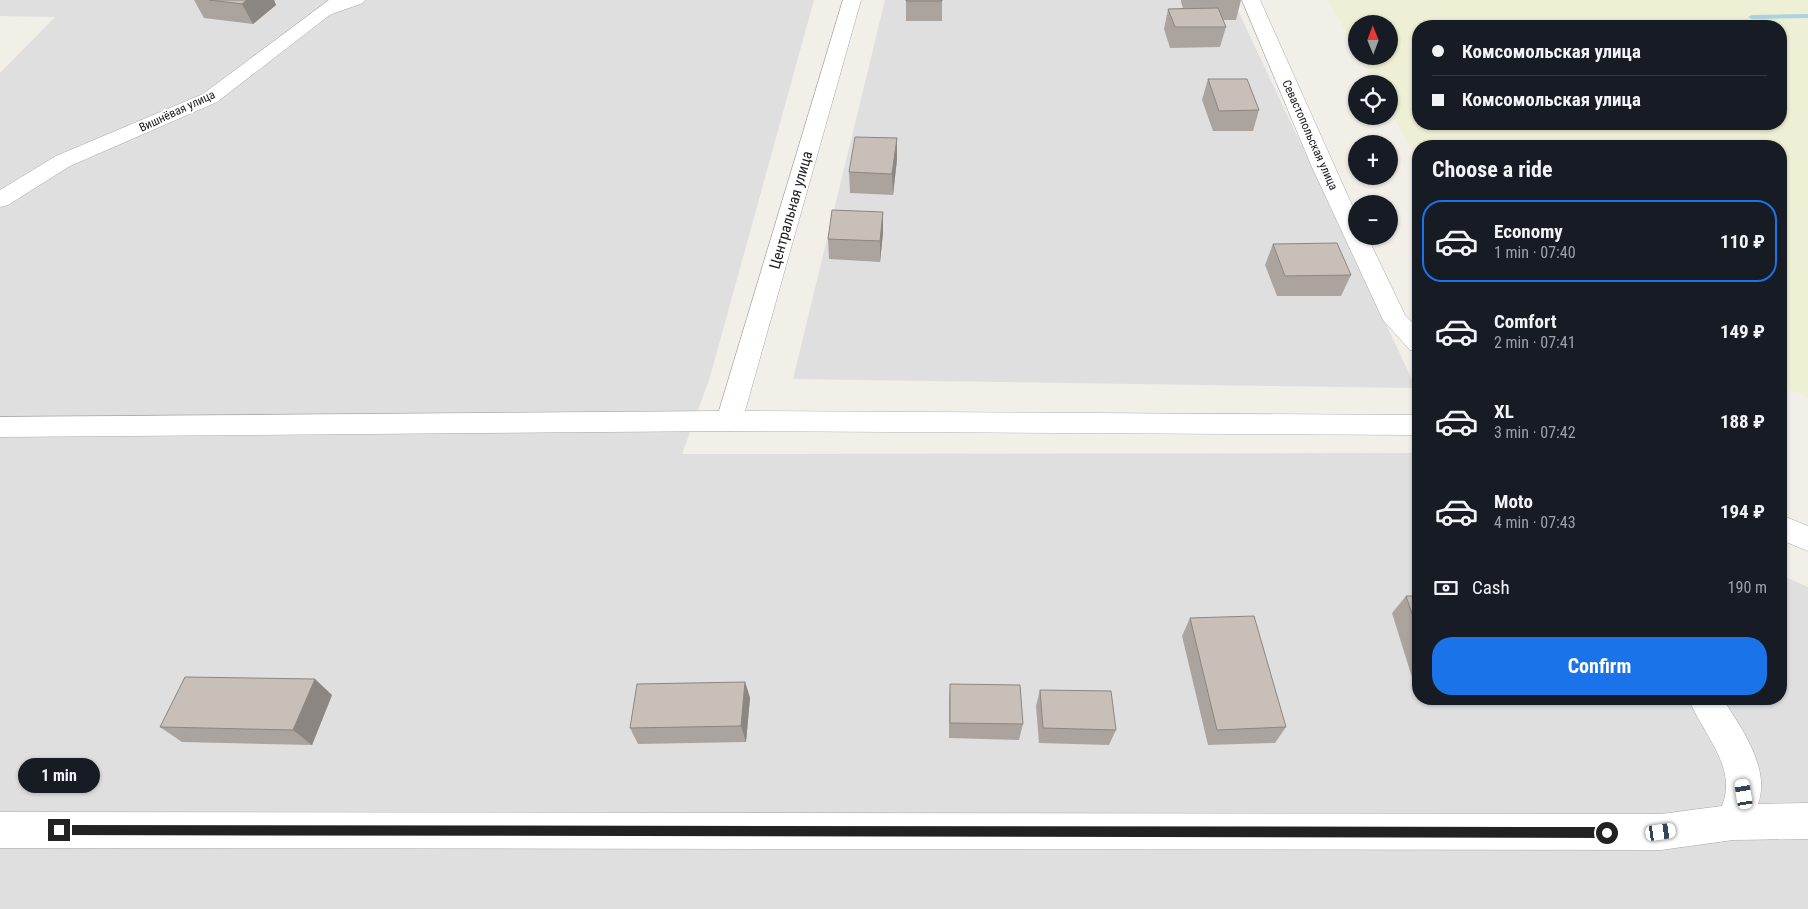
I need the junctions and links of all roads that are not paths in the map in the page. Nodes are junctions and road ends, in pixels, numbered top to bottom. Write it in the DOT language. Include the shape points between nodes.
graph roads {
  1 [pos="340,0"];
  2 [pos="358,0"];
  3 [pos="852,0"];
  4 [pos="1251,0"];
  5 [pos="324,12"];
  6 [pos="0,200"];
  7 [pos="1412,337"];
  8 [pos="730,421"];
  9 [pos="1412,425"];
  10 [pos="0,427"];
  11 [pos="1787,530"];
  12 [pos="1808,539"];
  13 [pos="1708,705"];
  14 [pos="1808,821"];
  15 [pos="1733,822"];
  16 [pos="0,830"];
  1 -- 5 [label="street, Вишнёвая улица"];
  2 -- 5 [label="lane"];
  3 -- 8 [label="street, Центральная улица"];
  4 -- 7 [label="street, Севастопольская улица" via="1322,165 1395,320"];
  5 -- 6 [label="street, Вишнёвая улица" via="210,98 63,161"];
  8 -- 9 [label="street"];
  8 -- 10 [label="street"];
  11 -- 12 [label="street"];
  13 -- 15 [label="street" via="1738,756 1744,794"];
  14 -- 15 [label="street"];
  15 -- 16 [label="street" via="1661,832 1585,833"];
}
